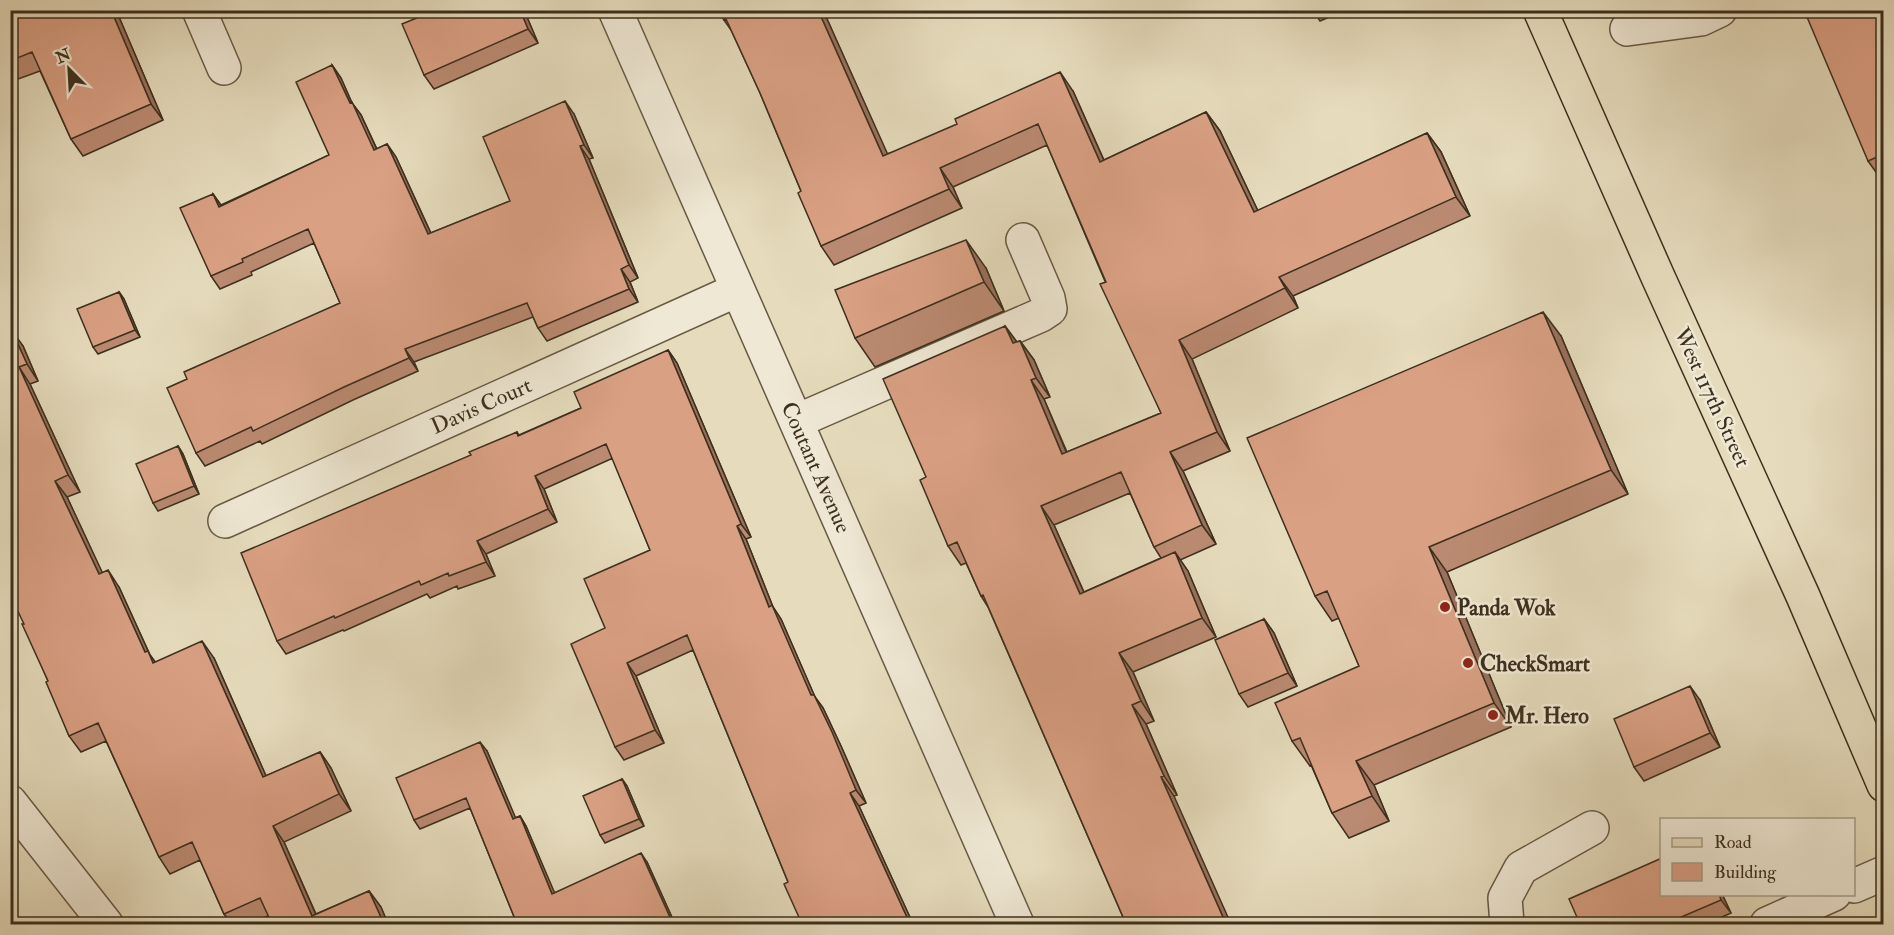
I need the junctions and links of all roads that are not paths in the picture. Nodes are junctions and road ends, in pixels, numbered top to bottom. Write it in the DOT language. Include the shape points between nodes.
graph roads {
  1 [pos="199,10"];
  2 [pos="615,10"];
  3 [pos="1540,10"];
  4 [pos="1720,10"];
  5 [pos="1627,29"];
  6 [pos="224,68"];
  7 [pos="1023,240"];
  8 [pos="737,290"];
  9 [pos="796,421"];
  10 [pos="225,520"];
  11 [pos="1884,784"];
  12 [pos="10,802"];
  13 [pos="1592,828"];
  14 [pos="1884,873"];
  15 [pos="1855,886"];
  16 [pos="1830,896"];
  17 [pos="106,924"];
  18 [pos="1017,924"];
  19 [pos="1507,924"];
  20 [pos="1767,924"];
  1 -- 6 [label="street"];
  2 -- 8 [label="street, Coutant Avenue"];
  3 -- 11 [label="main road, West 117th Street"];
  4 -- 5 [label="street" via="1701,19"];
  7 -- 9 [label="street" via="1050,309"];
  8 -- 9 [label="street, Coutant Avenue"];
  8 -- 10 [label="street, Davis Court"];
  9 -- 18 [label="street, Coutant Avenue"];
  12 -- 17 [label="street"];
  13 -- 19 [label="street" via="1521,868 1504,898"];
  14 -- 15 [label="street"];
  16 -- 20 [label="street"];
}
